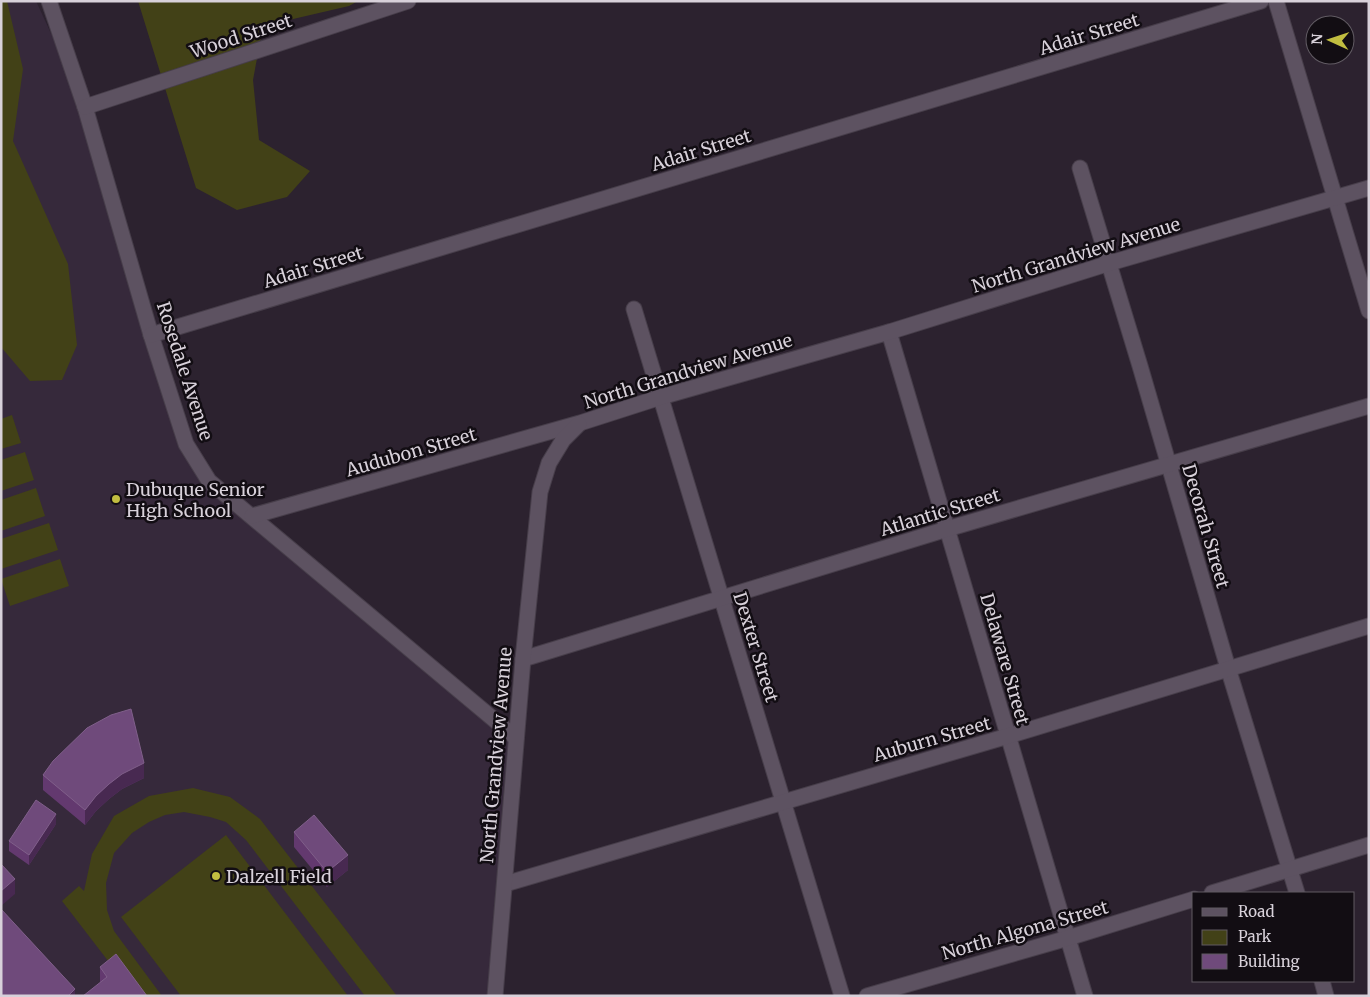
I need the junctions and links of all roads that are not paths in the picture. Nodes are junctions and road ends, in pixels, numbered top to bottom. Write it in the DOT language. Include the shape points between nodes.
graph roads {
  1 [pos="49,1"];
  2 [pos="408,1"];
  3 [pos="1261,1"];
  4 [pos="1276,1"];
  5 [pos="85,107"];
  6 [pos="1080,168"];
  7 [pos="1369,188"];
  8 [pos="1335,198"];
  9 [pos="1110,263"];
  10 [pos="634,309"];
  11 [pos="1369,311"];
  12 [pos="889,332"];
  13 [pos="152,335"];
  14 [pos="661,397"];
  15 [pos="1369,406"];
  16 [pos="580,423"];
  17 [pos="1169,464"];
  18 [pos="252,516"];
  19 [pos="947,529"];
  20 [pos="722,598"];
  21 [pos="1369,626"];
  22 [pos="523,659"];
  23 [pos="1228,668"];
  24 [pos="1008,736"];
  25 [pos="516,738"];
  26 [pos="783,802"];
  27 [pos="1369,845"];
  28 [pos="1290,869"];
  29 [pos="505,884"];
  30 [pos="1215,892"];
  31 [pos="1297,892"];
  32 [pos="1192,900"];
  33 [pos="1068,938"];
  34 [pos="1322,982"];
  35 [pos="495,996"];
  36 [pos="842,996"];
  37 [pos="867,996"];
  38 [pos="1085,996"];
  39 [pos="1326,996"];
  1 -- 5 [label="street, Rosedale Avenue"];
  2 -- 5 [label="street, Wood Street"];
  3 -- 13 [label="street, Adair Street"];
  4 -- 8 [label="street"];
  5 -- 13 [label="street, Rosedale Avenue"];
  6 -- 9 [label="street, Decorah Street"];
  7 -- 8 [label="street, North Grandview Avenue"];
  8 -- 9 [label="street, North Grandview Avenue"];
  8 -- 11 [label="street"];
  9 -- 12 [label="street, North Grandview Avenue"];
  9 -- 17 [label="street, Decorah Street"];
  10 -- 14 [label="street, Dexter Street"];
  12 -- 14 [label="street, North Grandview Avenue"];
  12 -- 19 [label="street, Delaware Street"];
  13 -- 18 [label="street, Rosedale Avenue" via="186,444 209,481"];
  14 -- 16 [label="street, North Grandview Avenue"];
  14 -- 20 [label="street, Dexter Street"];
  15 -- 17 [label="street, Atlantic Street"];
  16 -- 18 [label="street, Audubon Street"];
  16 -- 22 [label="street, North Grandview Avenue" via="563,440 549,463 540,492"];
  17 -- 19 [label="street, Atlantic Street"];
  17 -- 23 [label="street, Decorah Street"];
  18 -- 25 [label="street, Rosedale Avenue"];
  19 -- 20 [label="street, Atlantic Street"];
  19 -- 24 [label="street, Delaware Street"];
  20 -- 22 [label="street, Atlantic Street"];
  20 -- 26 [label="street, Dexter Street"];
  21 -- 23 [label="street, Auburn Street"];
  22 -- 25 [label="street, North Grandview Avenue"];
  23 -- 24 [label="street, Auburn Street"];
  23 -- 28 [label="street, Decorah Street"];
  24 -- 26 [label="street, Auburn Street"];
  24 -- 33 [label="street, Delaware Street"];
  25 -- 29 [label="street, North Grandview Avenue"];
  26 -- 29 [label="street, Auburn Street"];
  26 -- 36 [label="street, Dexter Street"];
  27 -- 28 [label="street"];
  28 -- 30 [label="street"];
  28 -- 31 [label="street, Decorah Street"];
  29 -- 35 [label="street, North Grandview Avenue"];
  32 -- 33 [label="street, North Algona Street"];
  33 -- 37 [label="street, North Algona Street"];
  33 -- 38 [label="street, Delaware Street"];
  34 -- 39 [label="street"];
}
